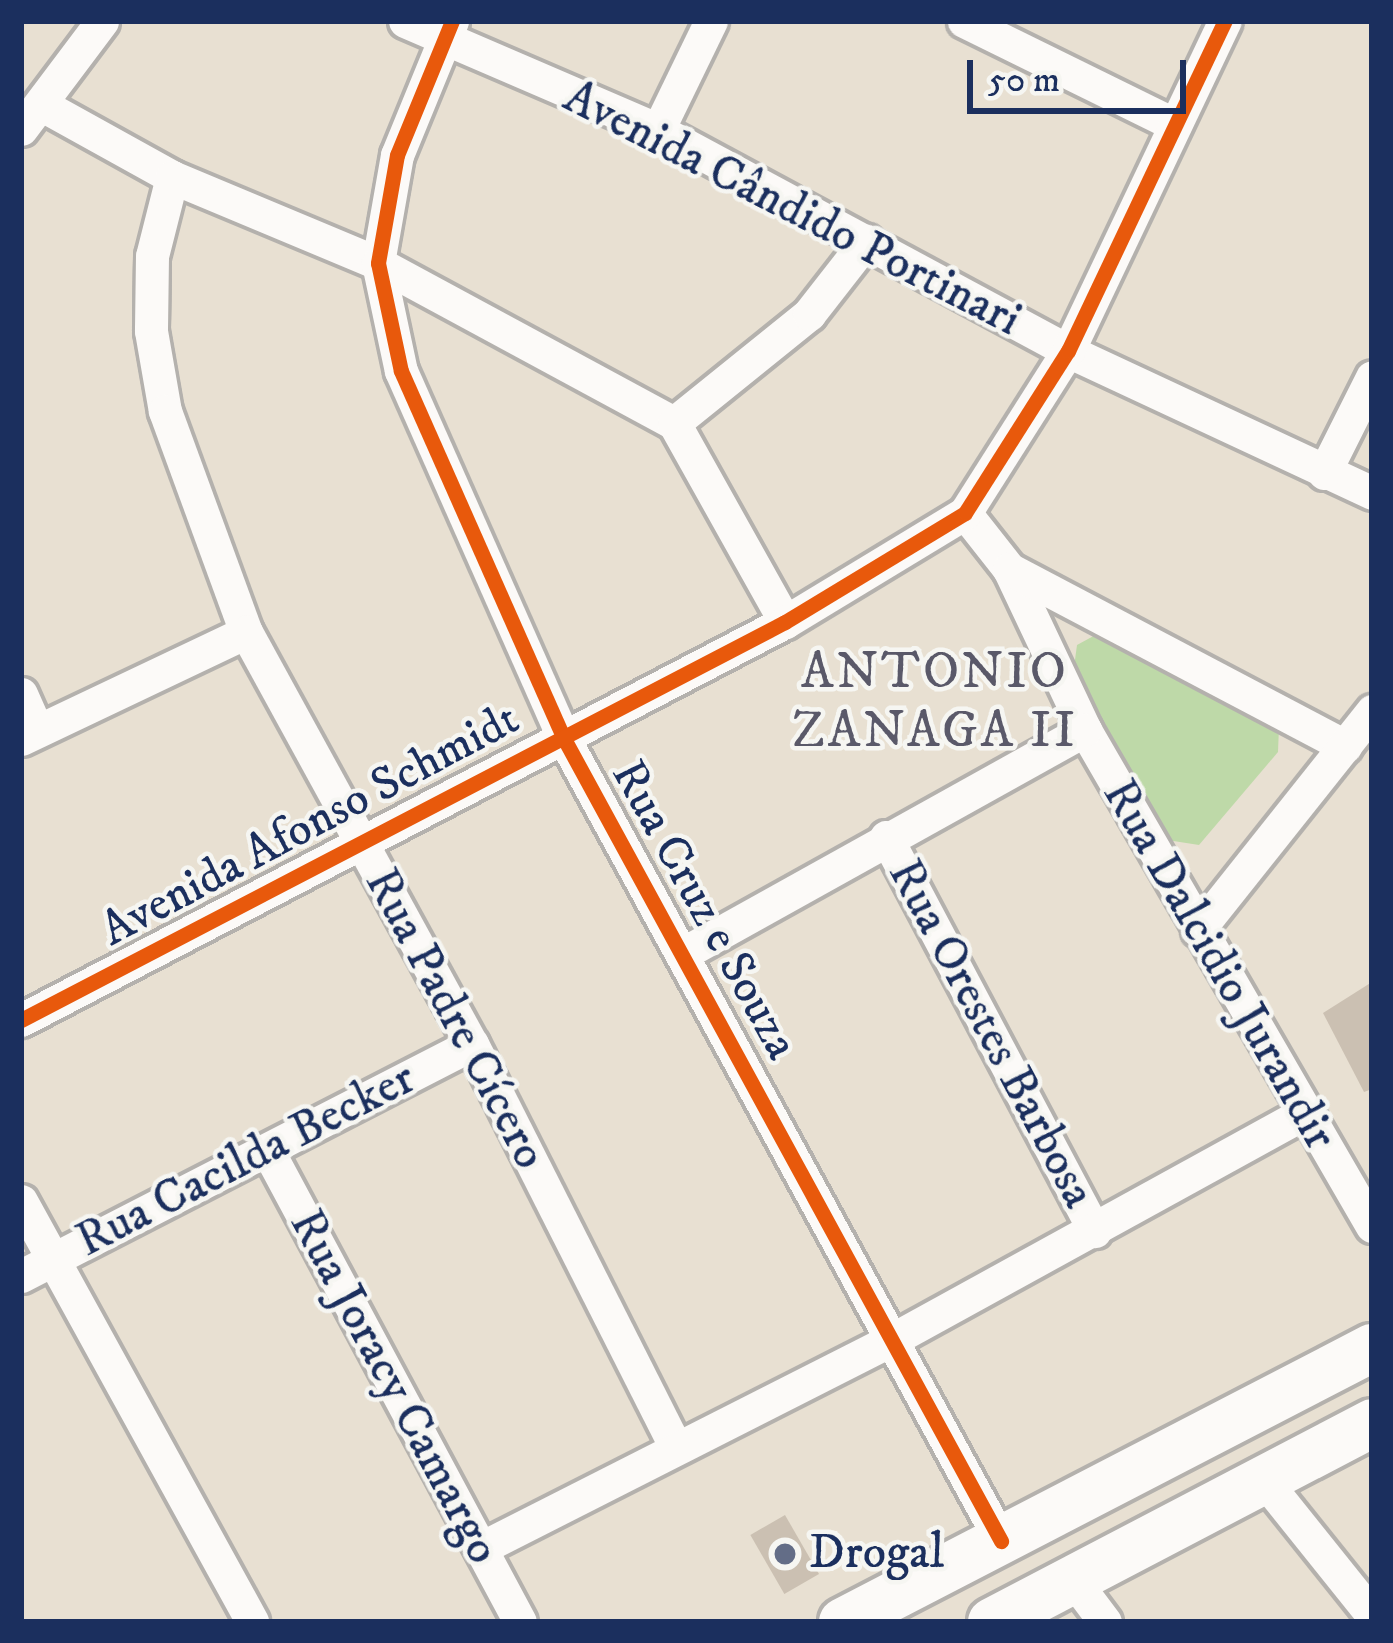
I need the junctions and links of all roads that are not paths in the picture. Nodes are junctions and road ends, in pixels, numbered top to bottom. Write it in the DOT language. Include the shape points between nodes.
graph roads {
  1 [pos="102,21"];
  2 [pos="405,21"];
  3 [pos="711,21"];
  4 [pos="964,21"];
  5 [pos="1225,21"];
  6 [pos="447,31"];
  7 [pos="32,117"];
  8 [pos="1174,125"];
  9 [pos="658,130"];
  10 [pos="172,177"];
  11 [pos="866,241"];
  12 [pos="378,263"];
  13 [pos="1068,351"];
  14 [pos="1372,377"];
  15 [pos="674,423"];
  16 [pos="1324,473"];
  17 [pos="1372,493"];
  18 [pos="965,513"];
  19 [pos="1009,569"];
  20 [pos="785,622"];
  21 [pos="246,632"];
  22 [pos="21,694"];
  23 [pos="1372,711"];
  24 [pos="1084,730"];
  25 [pos="29,734"];
  26 [pos="562,735"];
  27 [pos="1345,746"];
  28 [pos="886,836"];
  29 [pos="364,848"];
  30 [pos="1198,930"];
  31 [pos="684,953"];
  32 [pos="21,1020"];
  33 [pos="472,1044"];
  34 [pos="1303,1114"];
  35 [pos="268,1151"];
  36 [pos="21,1201"];
  37 [pos="1372,1226"];
  38 [pos="1095,1231"];
  39 [pos="51,1259"];
  40 [pos="21,1276"];
  41 [pos="895,1338"];
  42 [pos="1372,1348"];
  43 [pos="1372,1424"];
  44 [pos="674,1446"];
  45 [pos="1264,1480"];
  46 [pos="1001,1541"];
  47 [pos="481,1548"];
  48 [pos="1075,1582"];
  49 [pos="1372,1615"];
  50 [pos="252,1622"];
  51 [pos="520,1622"];
  52 [pos="843,1622"];
  53 [pos="992,1622"];
  54 [pos="1105,1622"];
  1 -- 7 [label="street"];
  2 -- 6 [label="street, Avenida Cândido Portinari"];
  3 -- 9 [label="street"];
  4 -- 8 [label="street"];
  5 -- 8 [label="street, Avenida Afonso Schmidt"];
  6 -- 9 [label="street, Avenida Cândido Portinari"];
  6 -- 12 [label="street, Rua Cruz e Souza" via="397,155"];
  7 -- 10 [label="street"];
  8 -- 13 [label="street, Avenida Afonso Schmidt"];
  9 -- 11 [label="street, Avenida Cândido Portinari"];
  10 -- 12 [label="street"];
  10 -- 21 [label="street, Rua Padre Cícero" via="152,256 151,331 165,410"];
  11 -- 13 [label="street, Avenida Cândido Portinari"];
  11 -- 15 [label="street" via="809,314"];
  12 -- 15 [label="street"];
  12 -- 26 [label="street, Rua Cruz e Souza" via="401,371"];
  13 -- 16 [label="street, Avenida Cândido Portinari"];
  13 -- 18 [label="street, Avenida Afonso Schmidt"];
  14 -- 16 [label="street"];
  15 -- 20 [label="street"];
  16 -- 17 [label="street, Avenida Cândido Portinari"];
  18 -- 19 [label="street, Rua Dalcidio Jurandir"];
  18 -- 20 [label="street, Avenida Afonso Schmidt"];
  19 -- 24 [label="street, Rua Dalcidio Jurandir"];
  19 -- 27 [label="street"];
  20 -- 26 [label="street, Avenida Afonso Schmidt"];
  21 -- 25 [label="street"];
  21 -- 29 [label="street, Rua Padre Cícero"];
  22 -- 25 [label="street"];
  23 -- 27 [label="street"];
  24 -- 28 [label="street"];
  24 -- 30 [label="street, Rua Dalcidio Jurandir"];
  26 -- 29 [label="street, Avenida Afonso Schmidt"];
  26 -- 31 [label="street, Rua Cruz e Souza"];
  27 -- 30 [label="street"];
  28 -- 31 [label="street"];
  28 -- 38 [label="street, Rua Orestes Barbosa"];
  29 -- 32 [label="street, Avenida Afonso Schmidt"];
  29 -- 33 [label="street, Rua Padre Cícero"];
  30 -- 34 [label="street, Rua Dalcidio Jurandir"];
  31 -- 41 [label="street, Rua Cruz e Souza"];
  33 -- 35 [label="street, Rua Cacilda Becker"];
  33 -- 44 [label="street, Rua Padre Cícero"];
  34 -- 37 [label="street, Rua Dalcidio Jurandir"];
  34 -- 38 [label="street"];
  35 -- 39 [label="street, Rua Cacilda Becker"];
  35 -- 47 [label="street, Rua Joracy Camargo"];
  36 -- 39 [label="street"];
  38 -- 41 [label="street"];
  39 -- 40 [label="street, Rua Cacilda Becker"];
  39 -- 50 [label="street"];
  41 -- 44 [label="street"];
  41 -- 46 [label="street, Rua Cruz e Souza"];
  42 -- 46 [label="street"];
  43 -- 45 [label="street"];
  44 -- 47 [label="street"];
  45 -- 48 [label="street"];
  45 -- 49 [label="street"];
  46 -- 52 [label="street"];
  47 -- 51 [label="street, Rua Joracy Camargo"];
  48 -- 53 [label="street"];
  48 -- 54 [label="street"];
}
